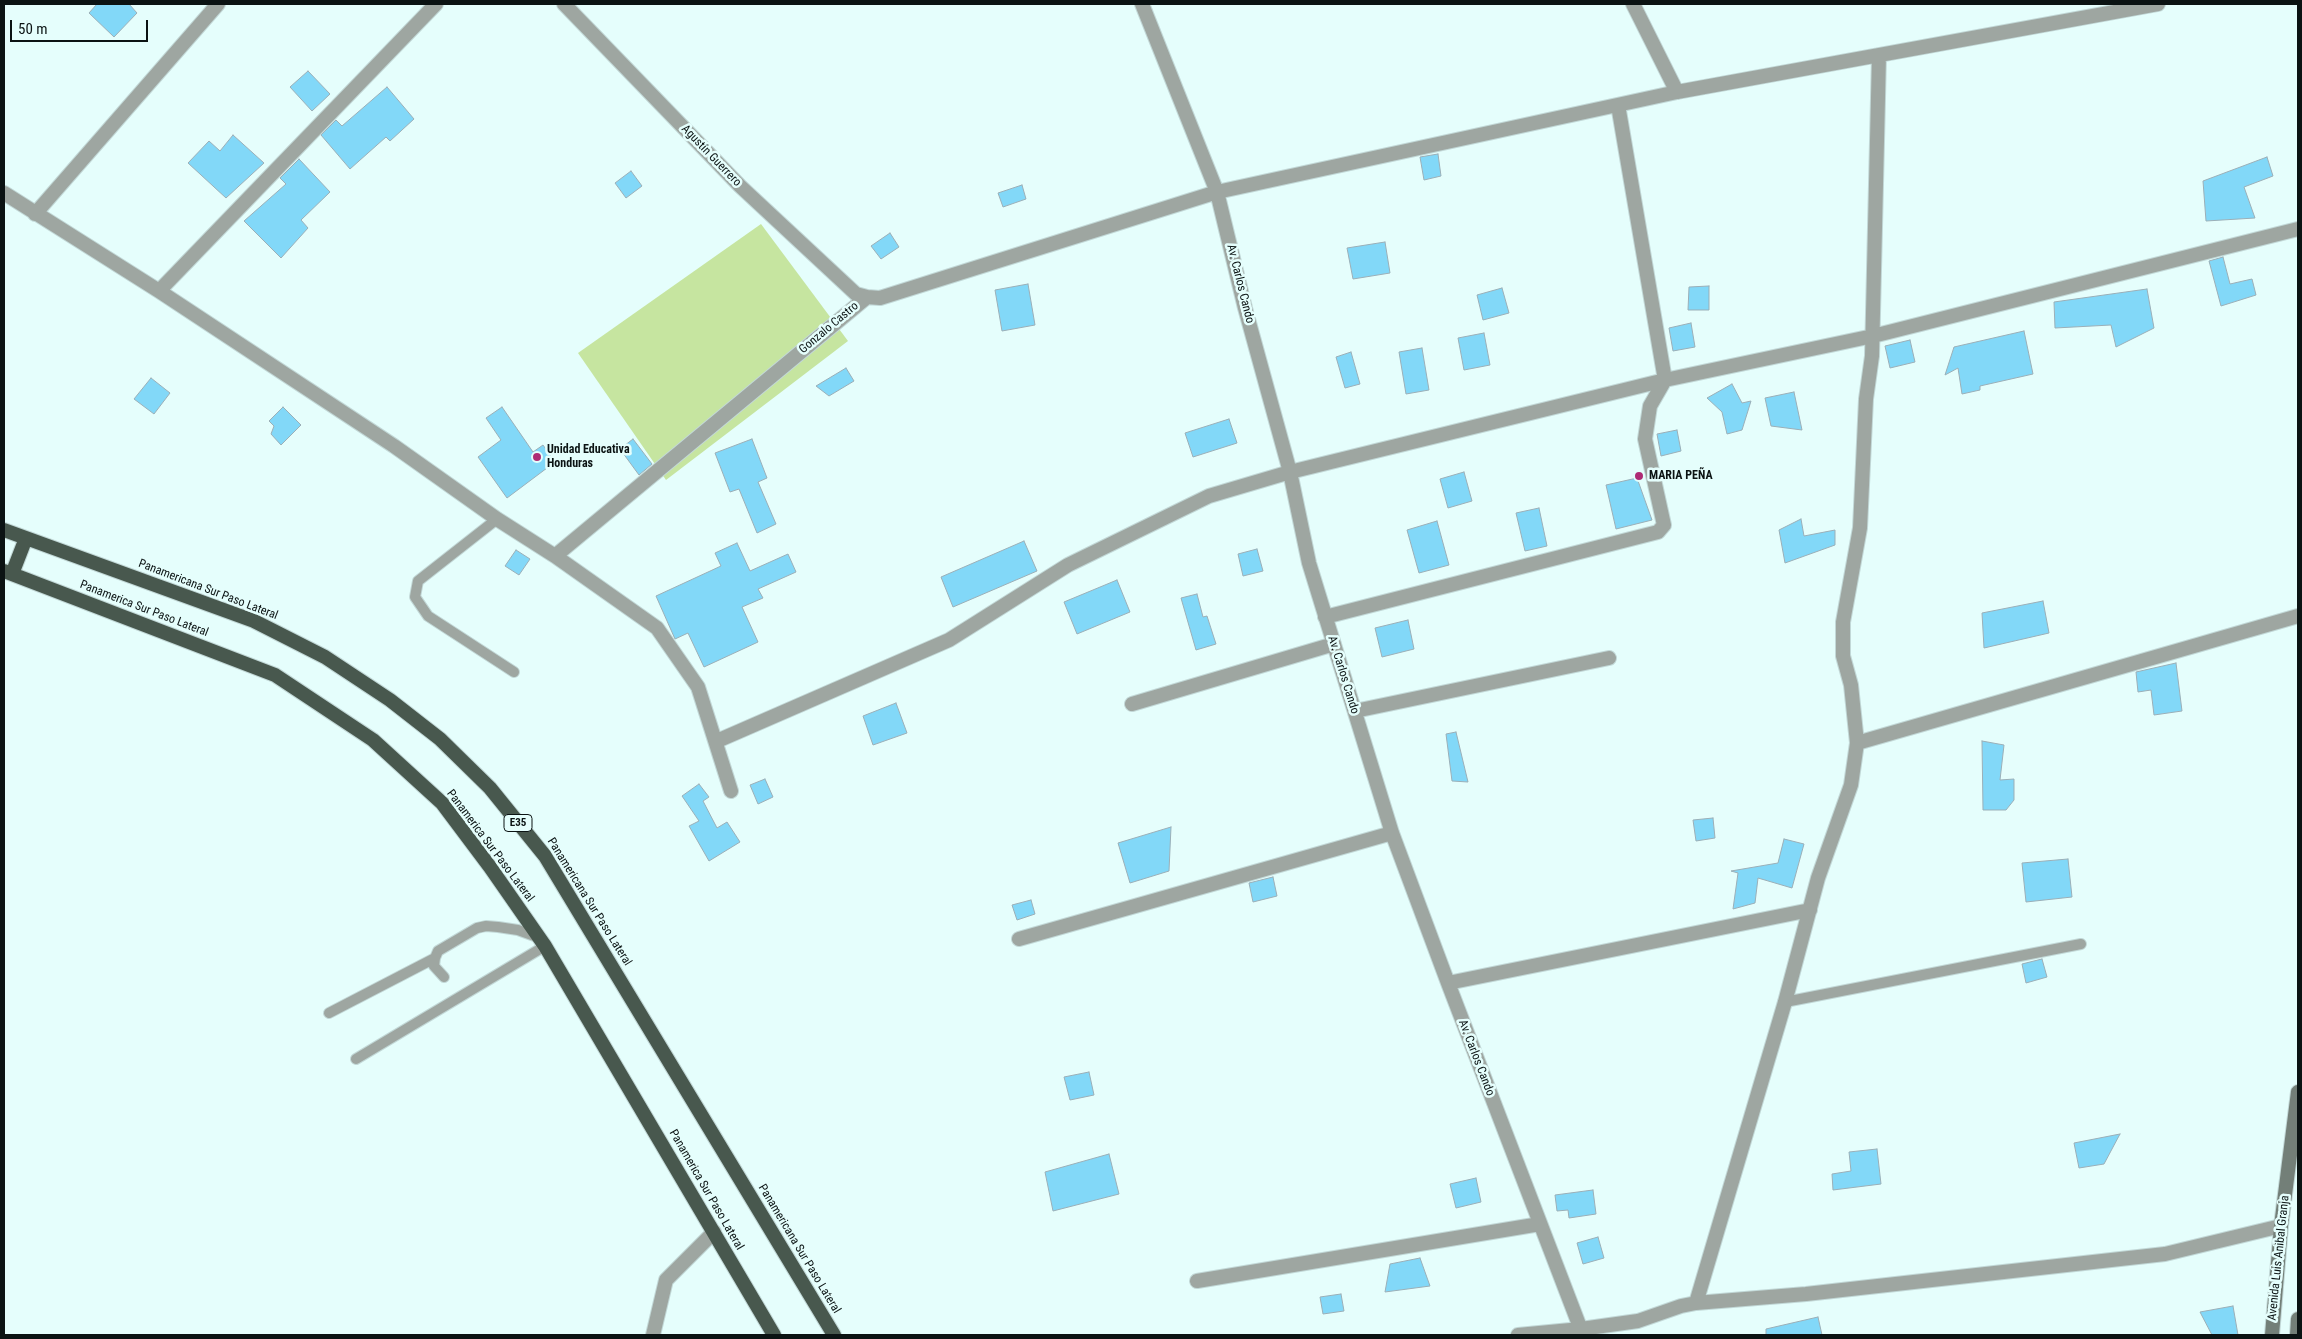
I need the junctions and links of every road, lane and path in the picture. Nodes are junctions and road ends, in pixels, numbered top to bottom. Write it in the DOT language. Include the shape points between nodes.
graph roads {
  1 [pos="218,4"];
  2 [pos="436,4"];
  3 [pos="564,4"];
  4 [pos="1142,4"];
  5 [pos="1634,4"];
  6 [pos="2158,4"];
  7 [pos="1879,55"];
  8 [pos="1677,92"];
  9 [pos="1618,105"];
  10 [pos="1217,192"];
  11 [pos="4,193"];
  12 [pos="36,214"];
  13 [pos="2298,229"];
  14 [pos="159,291"];
  15 [pos="867,297"];
  16 [pos="1873,336"];
  17 [pos="1666,380"];
  18 [pos="1290,472"];
  19 [pos="497,519"];
  20 [pos="4,530"];
  21 [pos="26,538"];
  22 [pos="555,556"];
  23 [pos="8,572"];
  24 [pos="2298,616"];
  25 [pos="1325,617"];
  26 [pos="1334,644"];
  27 [pos="1609,658"];
  28 [pos="514,672"];
  29 [pos="1132,704"];
  30 [pos="1355,711"];
  31 [pos="717,741"];
  32 [pos="1857,743"];
  33 [pos="731,791"];
  34 [pos="1392,833"];
  35 [pos="1810,910"];
  36 [pos="1019,939"];
  37 [pos="542,942"];
  38 [pos="2081,944"];
  39 [pos="435,958"];
  40 [pos="444,977"];
  41 [pos="1448,983"];
  42 [pos="1784,1002"];
  43 [pos="330,1013"];
  44 [pos="356,1059"];
  45 [pos="2298,1092"];
  46 [pos="2296,1133"];
  47 [pos="2294,1165"];
  48 [pos="1540,1224"];
  49 [pos="2281,1226"];
  50 [pos="714,1232"];
  51 [pos="1197,1281"];
  52 [pos="1696,1303"];
  53 [pos="2298,1319"];
  54 [pos="1582,1332"];
  55 [pos="653,1335"];
  56 [pos="774,1335"];
  57 [pos="834,1335"];
  58 [pos="1518,1335"];
  59 [pos="2272,1335"];
  60 [pos="2297,1335"];
  1 -- 12 [label="street"];
  2 -- 14 [label="street"];
  3 -- 15 [label="street, Agustín Guerrero" via="740,186 856,294"];
  4 -- 10 [label="street, Av. Carlos Cando"];
  5 -- 8 [label="street"];
  6 -- 7 [label="street, Gonzalo Castro"];
  7 -- 8 [label="street, Gonzalo Castro"];
  7 -- 16 [label="street"];
  8 -- 9 [label="street, Gonzalo Castro"];
  9 -- 10 [label="street, Gonzalo Castro"];
  9 -- 17 [label="street"];
  10 -- 15 [label="street, Gonzalo Castro" via="880,298"];
  10 -- 18 [label="street, Av. Carlos Cando"];
  11 -- 12 [label="street"];
  12 -- 14 [label="street"];
  13 -- 16 [label="street"];
  14 -- 19 [label="street" via="394,446"];
  15 -- 22 [label="street, Gonzalo Castro"];
  16 -- 17 [label="street"];
  16 -- 32 [label="street" via="1866,399 1860,528 1844,622 1843,656 1851,685"];
  17 -- 18 [label="street"];
  17 -- 25 [label="street" via="1650,406 1645,439 1664,524 1658,532"];
  18 -- 25 [label="street, Av. Carlos Cando" via="1309,563"];
  18 -- 31 [label="street" via="1209,496 1068,565 949,640"];
  19 -- 22 [label="street"];
  19 -- 28 [label="lane" via="418,581 415,597 428,616"];
  20 -- 21 [label="highway, Panamericana Sur Paso Lateral / E35"];
  21 -- 23 [label="highway"];
  21 -- 57 [label="highway, Panamericana Sur Paso Lateral / E35" via="254,621 325,657 390,700 440,739 490,788 544,856"];
  22 -- 31 [label="street" via="657,628 698,687"];
  23 -- 37 [label="highway, Panamerica Sur Paso Lateral" via="275,675 373,740 442,803"];
  24 -- 32 [label="street"];
  25 -- 26 [label="street, Av. Carlos Cando"];
  26 -- 29 [label="street"];
  26 -- 30 [label="street, Av. Carlos Cando"];
  27 -- 30 [label="street"];
  30 -- 34 [label="street, Av. Carlos Cando"];
  31 -- 33 [label="street"];
  32 -- 35 [label="street" via="1851,785"];
  34 -- 36 [label="street"];
  34 -- 41 [label="street, Av. Carlos Cando"];
  35 -- 41 [label="street"];
  35 -- 42 [label="street"];
  37 -- 39 [label="lane" via="518,930 486,926 438,951"];
  37 -- 44 [label="lane"];
  37 -- 50 [label="highway, Panamerica Sur Paso Lateral"];
  38 -- 42 [label="lane"];
  39 -- 40 [label="lane" via="434,966"];
  39 -- 43 [label="lane"];
  41 -- 48 [label="street, Av. Carlos Cando"];
  42 -- 52 [label="street"];
  45 -- 46 [label="main road, Avenida Luis Anibal Granja"];
  46 -- 47 [label="main road, Avenida Luis Anibal Granja"];
  47 -- 49 [label="main road, Avenida Luis Anibal Granja"];
  48 -- 51 [label="street"];
  48 -- 54 [label="street, Av. Carlos Cando"];
  49 -- 52 [label="street" via="2165,1254"];
  49 -- 59 [label="main road, Avenida Luis Anibal Granja"];
  50 -- 55 [label="street" via="666,1280"];
  50 -- 56 [label="highway, Panamerica Sur Paso Lateral"];
  52 -- 54 [label="street" via="1638,1321"];
  53 -- 60 [label="main road, Avenida Luis Anibal Granja"];
  54 -- 58 [label="street"];
}
